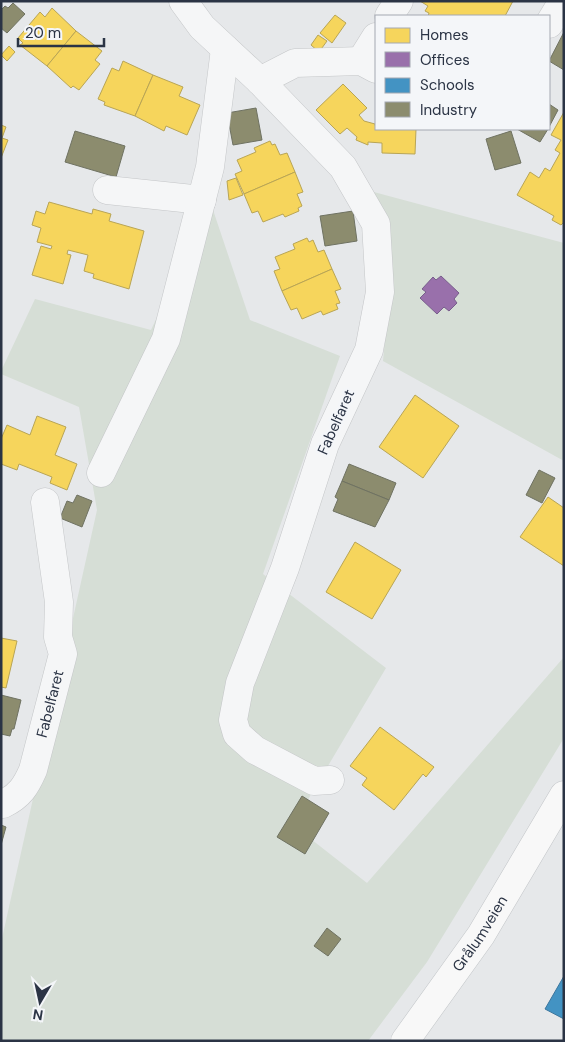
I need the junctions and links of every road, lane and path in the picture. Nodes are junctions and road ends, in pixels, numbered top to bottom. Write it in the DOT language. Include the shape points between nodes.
graph roads {
  1 [pos="184,1"];
  2 [pos="399,1"];
  3 [pos="563,1"];
  4 [pos="391,15"];
  5 [pos="550,22"];
  6 [pos="375,41"];
  7 [pos="225,50"];
  8 [pos="369,65"];
  9 [pos="260,81"];
  10 [pos="107,190"];
  11 [pos="202,200"];
  12 [pos="101,472"];
  13 [pos="44,502"];
  14 [pos="330,780"];
  15 [pos="564,795"];
  16 [pos="3,804"];
  17 [pos="555,823"];
  18 [pos="405,1041"];
  1 -- 7 [label="street, Fabelfaret" via="202,27"];
  2 -- 4 [label="street"];
  3 -- 5 [label="street"];
  6 -- 8 [label="street"];
  7 -- 9 [label="street, Fabelfaret"];
  7 -- 11 [label="street" via="210,167"];
  8 -- 9 [label="street" via="295,63"];
  9 -- 14 [label="street, Fabelfaret" via="343,167 376,224 380,292 369,350 325,444 285,568 240,683 233,720 237,734 255,750 314,781"];
  10 -- 11 [label="street"];
  11 -- 12 [label="street" via="166,339"];
  13 -- 16 [label="street, Fabelfaret" via="59,602 58,637 63,654 33,770 16,798"];
  15 -- 17 [label="main road, Grålumveien"];
  17 -- 18 [label="main road, Grålumveien"];
}
